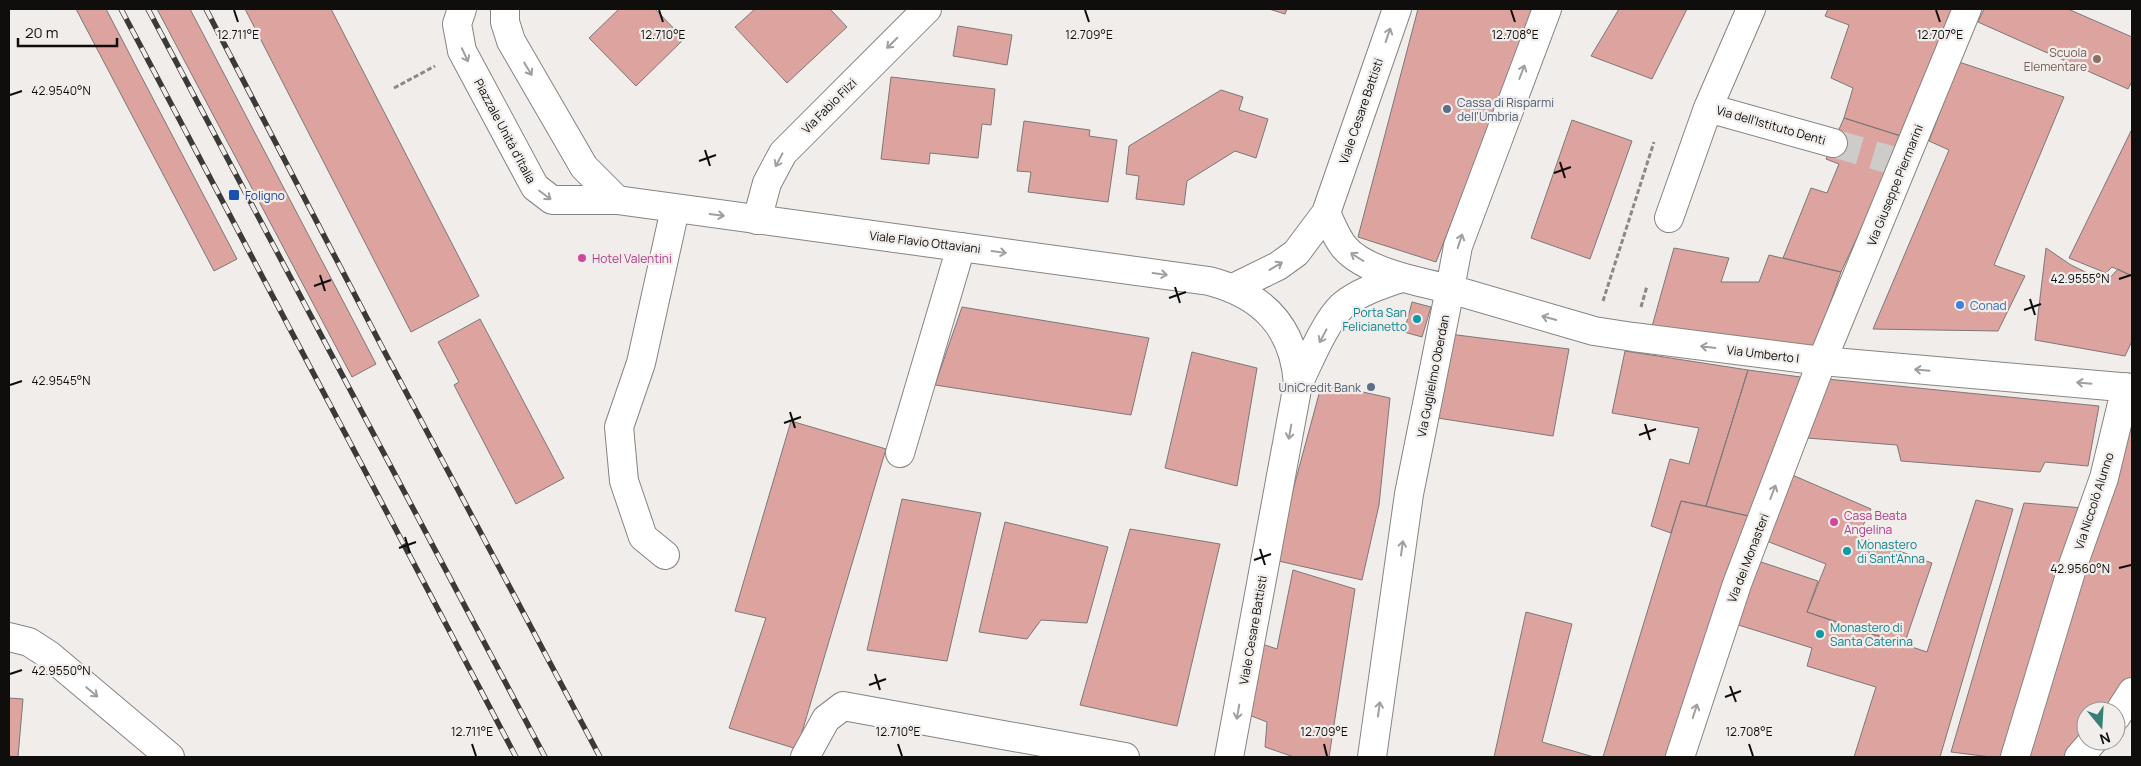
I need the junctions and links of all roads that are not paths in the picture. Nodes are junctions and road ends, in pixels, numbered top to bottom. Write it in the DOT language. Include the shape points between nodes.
graph roads {
  1 [pos="462,9"];
  2 [pos="505,9"];
  3 [pos="927,9"];
  4 [pos="1396,9"];
  5 [pos="1547,9"];
  6 [pos="1751,9"];
  7 [pos="1967,9"];
  8 [pos="1708,108"];
  9 [pos="1833,143"];
  10 [pos="616,200"];
  11 [pos="675,209"];
  12 [pos="1326,213"];
  13 [pos="1668,218"];
  14 [pos="757,220"];
  15 [pos="961,247"];
  16 [pos="1401,278"];
  17 [pos="1233,288"];
  18 [pos="1450,289"];
  19 [pos="1822,361"];
  20 [pos="1298,384"];
  21 [pos="2129,387"];
  22 [pos="900,453"];
  23 [pos="666,555"];
  24 [pos="9,637"];
  25 [pos="170,757"];
  26 [pos="805,757"];
  27 [pos="1125,757"];
  28 [pos="1229,757"];
  29 [pos="1372,757"];
  30 [pos="1680,757"];
  31 [pos="2015,757"];
  1 -- 10 [label="street, Piazzale Unità d'Italia, one-way" via="457,24 462,51 535,187 552,200"];
  2 -- 10 [label="street, one-way" via="511,41 584,167"];
  3 -- 14 [label="street, Via Fabio Filzi, one-way" via="783,152 767,182"];
  12 -- 4 [label="street, Viale Cesare Battisti, one-way"];
  18 -- 5 [label="street, Via Guglielmo Oberdan, one-way" via="1458,246"];
  6 -- 8 [label="street, Via dell'Istituto Denti"];
  7 -- 19 [label="street, Via Giuseppe Piermarini" via="1899,162"];
  8 -- 9 [label="street, Via dell'Istituto Denti"];
  8 -- 13 [label="street, Via dell'Istituto Denti"];
  10 -- 11 [label="street, Viale Flavio Ottaviani"];
  11 -- 14 [label="street, Viale Flavio Ottaviani, one-way"];
  11 -- 23 [label="street" via="641,363 619,426 624,481 644,538"];
  16 -- 12 [label="street, one-way" via="1357,258 1336,236"];
  17 -- 12 [label="street, Viale Cesare Battisti, one-way" via="1278,266 1296,252"];
  14 -- 15 [label="street, Viale Flavio Ottaviani"];
  15 -- 17 [label="street, Viale Flavio Ottaviani, one-way" via="1209,281"];
  15 -- 22 [label="street"];
  16 -- 18 [label="street, Via Umberto I"];
  16 -- 20 [label="street, Viale Cesare Battisti, one-way" via="1357,296 1341,307"];
  17 -- 20 [label="street, Viale Cesare Battisti" via="1262,305 1280,326 1293,352"];
  19 -- 18 [label="street, Via Umberto I, one-way" via="1594,331"];
  29 -- 18 [label="street, Via Guglielmo Oberdan, one-way" via="1409,494"];
  21 -- 19 [label="street, Via Umberto I, one-way"];
  30 -- 19 [label="street, Via dei Monasteri, one-way" via="1737,584"];
  20 -- 28 [label="street, Viale Cesare Battisti, one-way"];
  21 -- 31 [label="street, Via Niccolò Alunno" via="2104,478 2073,565"];
  24 -- 25 [label="street, one-way" via="29,642 48,656"];
  26 -- 27 [label="street" via="826,719 843,706"];
}
